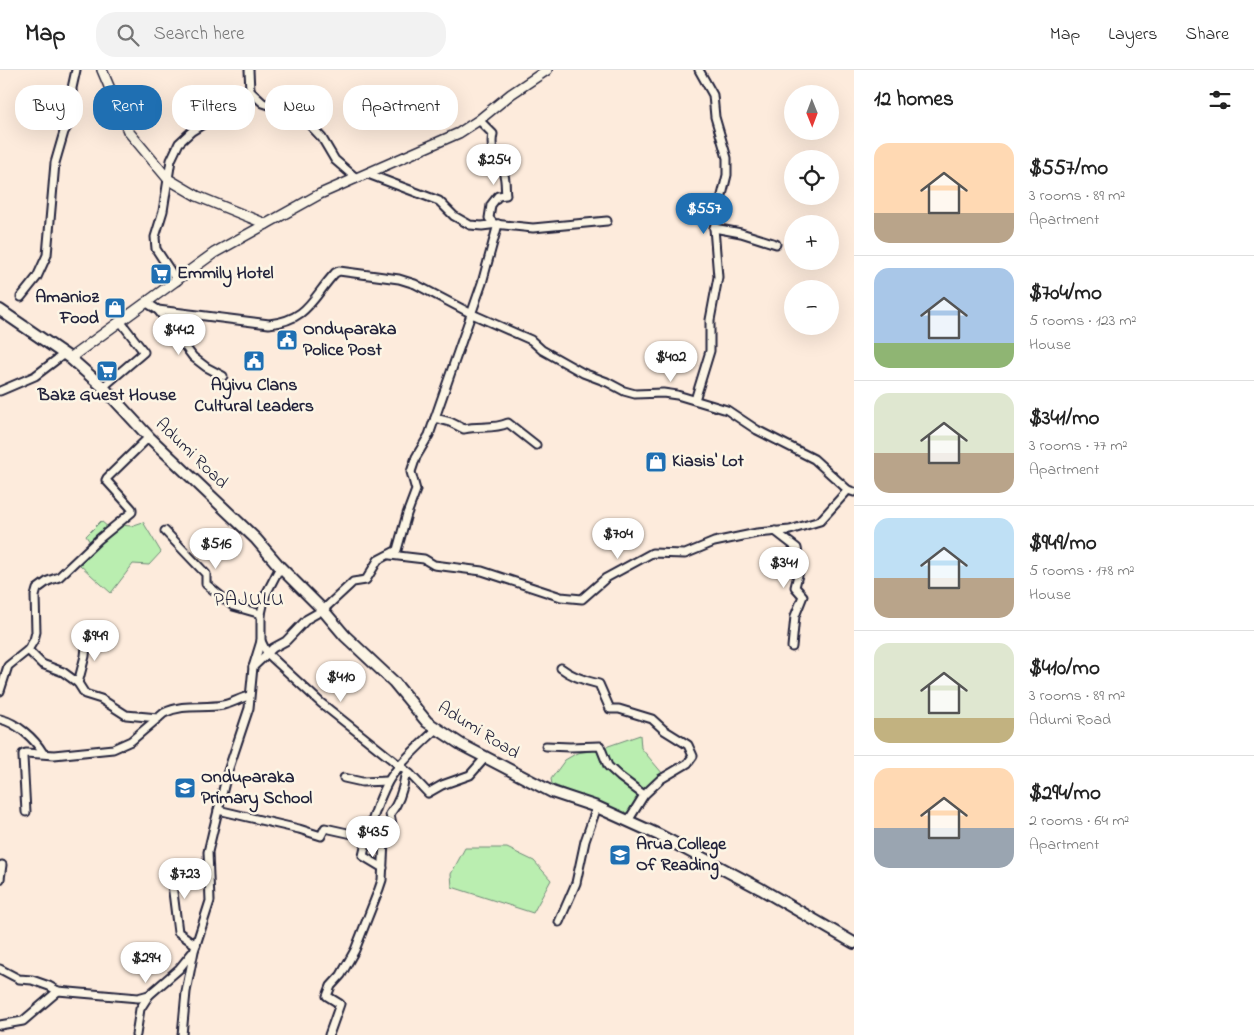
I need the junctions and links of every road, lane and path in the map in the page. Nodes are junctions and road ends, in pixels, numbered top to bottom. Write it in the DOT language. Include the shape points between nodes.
graph roads {
  1 [pos="76,70"];
  2 [pos="102,70"];
  3 [pos="249,70"];
  4 [pos="547,70"];
  5 [pos="699,70"];
  6 [pos="250,85"];
  7 [pos="255,96"];
  8 [pos="479,120"];
  9 [pos="192,130"];
  10 [pos="368,174"];
  11 [pos="356,178"];
  12 [pos="168,179"];
  13 [pos="607,221"];
  14 [pos="266,224"];
  15 [pos="498,224"];
  16 [pos="714,228"];
  17 [pos="776,244"];
  18 [pos="177,281"];
  19 [pos="21,297"];
  20 [pos="147,303"];
  21 [pos="0,310"];
  22 [pos="158,310"];
  23 [pos="472,314"];
  24 [pos="120,322"];
  25 [pos="67,356"];
  26 [pos="223,376"];
  27 [pos="103,387"];
  28 [pos="0,391"];
  29 [pos="695,400"];
  30 [pos="435,418"];
  31 [pos="149,437"];
  32 [pos="536,445"];
  33 [pos="851,491"];
  34 [pos="165,531"];
  35 [pos="775,531"];
  36 [pos="389,555"];
  37 [pos="280,567"];
  38 [pos="323,610"];
  39 [pos="261,614"];
  40 [pos="87,637"];
  41 [pos="261,641"];
  42 [pos="792,647"];
  43 [pos="28,650"];
  44 [pos="267,653"];
  45 [pos="253,667"];
  46 [pos="561,668"];
  47 [pos="78,683"];
  48 [pos="0,692"];
  49 [pos="249,696"];
  50 [pos="158,718"];
  51 [pos="0,719"];
  52 [pos="438,728"];
  53 [pos="546,746"];
  54 [pos="43,753"];
  55 [pos="485,758"];
  56 [pos="401,766"];
  57 [pos="410,774"];
  58 [pos="344,778"];
  59 [pos="388,781"];
  60 [pos="644,795"];
  61 [pos="597,807"];
  62 [pos="218,810"];
  63 [pos="26,812"];
  64 [pos="628,821"];
  65 [pos="367,837"];
  66 [pos="384,841"];
  67 [pos="2,865"];
  68 [pos="208,866"];
  69 [pos="383,868"];
  70 [pos="0,879"];
  71 [pos="559,922"];
  72 [pos="854,943"];
  73 [pos="195,948"];
  74 [pos="0,969"];
  75 [pos="58,991"];
  76 [pos="149,995"];
  77 [pos="0,1025"];
  78 [pos="329,1034"];
  79 [pos="136,1035"];
  80 [pos="182,1035"];
  1 -- 19 [label="street" via="72,88 73,117 64,132 55,163 47,255 37,277"];
  2 -- 12 [label="street" via="128,131"];
  3 -- 6 [label="street"];
  4 -- 8 [label="street"];
  5 -- 16 [label="street" via="712,94 727,158 727,175"];
  7 -- 11 [label="street" via="263,103 309,124 335,160"];
  8 -- 10 [label="street" via="459,133"];
  8 -- 15 [label="street" via="493,134 492,151 505,178 506,196 498,196 491,205 489,218"];
  9 -- 12 [label="street" via="178,142"];
  10 -- 11 [label="street"];
  10 -- 15 [label="street" via="439,201 454,216 470,225"];
  11 -- 14 [label="street"];
  12 -- 14 [label="street" via="197,196"];
  12 -- 18 [label="street" via="155,237 156,250"];
  13 -- 15 [label="street" via="533,228"];
  14 -- 18 [label="street" via="214,253"];
  15 -- 23 [label="street"];
  16 -- 17 [label="street"];
  16 -- 29 [label="street" via="718,277 710,320 710,351"];
  18 -- 20 [label="street"];
  20 -- 22 [label="street"];
  20 -- 24 [label="street"];
  21 -- 25 [label="main road, Adumi Road"];
  22 -- 23 [label="street" via="269,324 283,322 307,308 339,271 415,284"];
  22 -- 26 [label="street" via="193,357"];
  23 -- 29 [label="street" via="531,340 550,355 624,391 663,393"];
  23 -- 30 [label="street"];
  24 -- 25 [label="street"];
  24 -- 27 [label="street" via="144,352"];
  25 -- 27 [label="main road, Adumi Road"];
  25 -- 28 [label="street" via="35,376"];
  27 -- 31 [label="main road, Adumi Road"];
  29 -- 33 [label="street" via="726,410 814,458"];
  30 -- 32 [label="street" via="464,429 508,424"];
  30 -- 36 [label="street" via="411,472 416,490 397,550"];
  31 -- 37 [label="main road, Adumi Road" via="256,539"];
  31 -- 43 [label="street" via="106,478 132,512 59,577 37,589 36,632"];
  33 -- 35 [label="street" via="820,521"];
  34 -- 39 [label="street" via="206,574 206,584 233,606"];
  35 -- 36 [label="street" via="714,542 685,554 652,553 606,578 582,599 561,597 482,571"];
  35 -- 42 [label="street" via="797,548 799,557 795,587 803,596 795,616"];
  36 -- 38 [label="street" via="378,560 366,580 353,582"];
  37 -- 38 [label="main road, Adumi Road"];
  37 -- 39 [label="street" via="265,596"];
  38 -- 44 [label="street" via="307,618 286,641"];
  38 -- 52 [label="main road, Adumi Road" via="394,682 428,722"];
  39 -- 41 [label="street"];
  40 -- 47 [label="street"];
  41 -- 44 [label="street"];
  41 -- 45 [label="street"];
  43 -- 47 [label="street" via="42,664"];
  43 -- 48 [label="street" via="8,666"];
  44 -- 45 [label="street"];
  44 -- 56 [label="street" via="370,744"];
  45 -- 49 [label="street"];
  46 -- 60 [label="street" via="598,684 610,709 652,720 688,745 693,756 688,762 661,779"];
  47 -- 50 [label="street" via="85,694 126,715"];
  49 -- 50 [label="street" via="224,705 178,707"];
  49 -- 62 [label="street" via="249,708"];
  50 -- 54 [label="street" via="130,741 113,749 54,755"];
  51 -- 54 [label="street" via="16,724"];
  52 -- 55 [label="main road, Adumi Road"];
  52 -- 56 [label="street"];
  53 -- 60 [label="street" via="600,746 608,766"];
  54 -- 63 [label="street" via="23,754"];
  55 -- 57 [label="street" via="470,775 428,793"];
  55 -- 61 [label="main road, Adumi Road" via="552,792"];
  56 -- 57 [label="street"];
  56 -- 59 [label="street"];
  57 -- 66 [label="street" via="405,776 397,806 390,814 392,825"];
  58 -- 59 [label="street" via="362,782"];
  59 -- 65 [label="street"];
  60 -- 64 [label="street"];
  61 -- 64 [label="main road, Adumi Road"];
  61 -- 71 [label="street" via="576,883"];
  62 -- 65 [label="street" via="321,836 325,828"];
  62 -- 68 [label="street"];
  64 -- 72 [label="main road, Adumi Road" via="765,892"];
  65 -- 66 [label="street"];
  65 -- 69 [label="street" via="363,856"];
  66 -- 69 [label="street"];
  67 -- 70 [label="street"];
  68 -- 73 [label="street" via="210,901"];
  68 -- 73 [label="street" via="183,872 172,884 178,932"];
  69 -- 78 [label="street" via="379,889 355,950 327,996 340,1004"];
  73 -- 76 [label="street" via="179,969"];
  73 -- 80 [label="street"];
  74 -- 75 [label="street" via="19,979 41,983"];
  75 -- 76 [label="street" via="138,998"];
  75 -- 77 [label="street" via="23,1022"];
  76 -- 79 [label="street" via="140,1010"];
}
